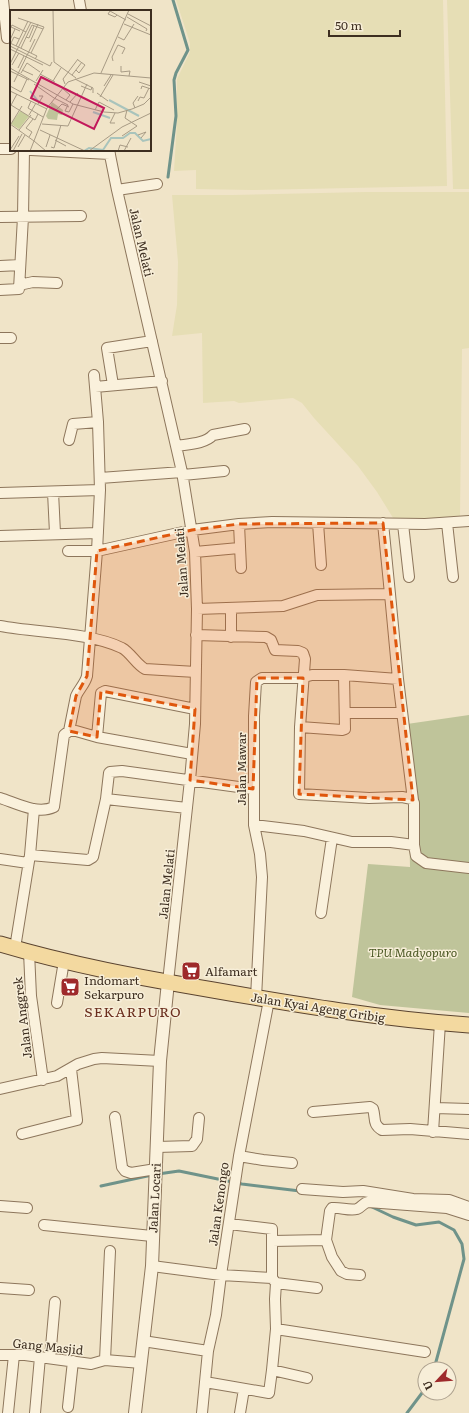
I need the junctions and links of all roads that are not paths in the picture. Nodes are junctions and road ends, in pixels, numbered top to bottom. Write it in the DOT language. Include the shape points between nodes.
graph roads {
  1 [pos="3,0"];
  2 [pos="79,0"];
  3 [pos="81,10"];
  4 [pos="6,38"];
  5 [pos="24,151"];
  6 [pos="72,151"];
  7 [pos="109,152"];
  8 [pos="157,184"];
  9 [pos="117,190"];
  10 [pos="81,216"];
  11 [pos="0,217"];
  12 [pos="23,217"];
  13 [pos="20,265"];
  14 [pos="0,266"];
  15 [pos="57,283"];
  16 [pos="19,285"];
  17 [pos="0,290"];
  18 [pos="0,338"];
  19 [pos="11,338"];
  20 [pos="152,341"];
  21 [pos="94,375"];
  22 [pos="162,381"];
  23 [pos="113,385"];
  24 [pos="95,387"];
  25 [pos="98,422"];
  26 [pos="245,429"];
  27 [pos="69,440"];
  28 [pos="176,446"];
  29 [pos="224,471"];
  30 [pos="183,474"];
  31 [pos="100,478"];
  32 [pos="100,490"];
  33 [pos="53,492"];
  34 [pos="0,493"];
  35 [pos="469,521"];
  36 [pos="318,523"];
  37 [pos="383,523"];
  38 [pos="447,523"];
  39 [pos="239,524"];
  40 [pos="403,524"];
  41 [pos="192,530"];
  42 [pos="55,533"];
  43 [pos="98,533"];
  44 [pos="0,536"];
  45 [pos="239,548"];
  46 [pos="68,551"];
  47 [pos="97,551"];
  48 [pos="195,552"];
  49 [pos="321,565"];
  50 [pos="241,568"];
  51 [pos="409,577"];
  52 [pos="454,577"];
  53 [pos="390,594"];
  54 [pos="230,608"];
  55 [pos="197,609"];
  56 [pos="0,626"];
  57 [pos="196,635"];
  58 [pos="231,637"];
  59 [pos="90,638"];
  60 [pos="196,672"];
  61 [pos="344,675"];
  62 [pos="303,676"];
  63 [pos="397,679"];
  64 [pos="195,709"];
  65 [pos="345,713"];
  66 [pos="402,713"];
  67 [pos="300,727"];
  68 [pos="69,731"];
  69 [pos="97,737"];
  70 [pos="192,754"];
  71 [pos="190,780"];
  72 [pos="253,789"];
  73 [pos="0,798"];
  74 [pos="106,799"];
  75 [pos="413,800"];
  76 [pos="187,808"];
  77 [pos="34,809"];
  78 [pos="254,825"];
  79 [pos="332,838"];
  80 [pos="414,845"];
  81 [pos="0,858"];
  82 [pos="29,859"];
  83 [pos="469,868"];
  84 [pos="321,913"];
  85 [pos="0,944"];
  86 [pos="22,950"];
  87 [pos="64,961"];
  88 [pos="168,982"];
  89 [pos="262,999"];
  90 [pos="57,1003"];
  91 [pos="440,1023"];
  92 [pos="469,1025"];
  93 [pos="160,1061"];
  94 [pos="71,1068"];
  95 [pos="43,1080"];
  96 [pos="0,1089"];
  97 [pos="435,1108"];
  98 [pos="469,1109"];
  99 [pos="313,1112"];
  100 [pos="115,1117"];
  101 [pos="198,1118"];
  102 [pos="433,1132"];
  103 [pos="22,1134"];
  104 [pos="469,1134"];
  105 [pos="157,1147"];
  106 [pos="238,1156"];
  107 [pos="292,1163"];
  108 [pos="156,1172"];
  109 [pos="302,1189"];
  110 [pos="366,1198"];
  111 [pos="0,1206"];
  112 [pos="27,1208"];
  113 [pos="469,1211"];
  114 [pos="229,1224"];
  115 [pos="44,1225"];
  116 [pos="152,1236"];
  117 [pos="326,1240"];
  118 [pos="272,1241"];
  119 [pos="110,1251"];
  120 [pos="152,1266"];
  121 [pos="221,1275"];
  122 [pos="360,1275"];
  123 [pos="274,1280"];
  124 [pos="0,1288"];
  125 [pos="317,1288"];
  126 [pos="29,1290"];
  127 [pos="55,1302"];
  128 [pos="276,1330"];
  129 [pos="143,1341"];
  130 [pos="208,1351"];
  131 [pos="425,1352"];
  132 [pos="0,1355"];
  133 [pos="14,1355"];
  134 [pos="45,1358"];
  135 [pos="105,1360"];
  136 [pos="73,1361"];
  137 [pos="140,1363"];
  138 [pos="272,1370"];
  139 [pos="307,1378"];
  140 [pos="205,1382"];
  141 [pos="244,1389"];
  142 [pos="68,1407"];
  143 [pos="8,1413"];
  144 [pos="35,1413"];
  145 [pos="135,1413"];
  146 [pos="202,1413"];
  147 [pos="240,1413"];
  1 -- 4 [label="street"];
  2 -- 3 [label="street"];
  5 -- 12 [label="street"];
  6 -- 7 [label="street"];
  7 -- 9 [label="street, Jalan Melati"];
  8 -- 9 [label="street"];
  9 -- 20 [label="street, Jalan Melati"];
  10 -- 12 [label="street"];
  11 -- 12 [label="street"];
  12 -- 13 [label="street"];
  13 -- 14 [label="street"];
  13 -- 16 [label="street"];
  15 -- 16 [label="street" via="33,282"];
  16 -- 17 [label="street" via="19,289 16,290"];
  18 -- 19 [label="street"];
  20 -- 22 [label="street, Jalan Melati"];
  20 -- 23 [label="street" via="107,348"];
  21 -- 24 [label="street"];
  22 -- 23 [label="street"];
  22 -- 28 [label="street, Jalan Melati"];
  23 -- 24 [label="street"];
  24 -- 25 [label="street"];
  25 -- 27 [label="street" via="73,424"];
  25 -- 31 [label="street"];
  26 -- 28 [label="street"];
  28 -- 30 [label="street, Jalan Melati"];
  29 -- 30 [label="street"];
  30 -- 31 [label="street"];
  30 -- 41 [label="street, Jalan Melati"];
  31 -- 32 [label="street"];
  32 -- 33 [label="street"];
  32 -- 43 [label="street"];
  33 -- 34 [label="street"];
  33 -- 42 [label="street"];
  35 -- 38 [label="street"];
  36 -- 37 [label="street"];
  36 -- 39 [label="street"];
  36 -- 49 [label="street"];
  37 -- 40 [label="street"];
  37 -- 53 [label="street"];
  38 -- 40 [label="street"];
  38 -- 52 [label="street"];
  39 -- 41 [label="street"];
  39 -- 45 [label="street"];
  40 -- 51 [label="street"];
  41 -- 47 [label="street"];
  41 -- 48 [label="street, Jalan Melati"];
  42 -- 43 [label="street"];
  42 -- 44 [label="street"];
  43 -- 47 [label="street"];
  45 -- 48 [label="street"];
  45 -- 50 [label="street"];
  46 -- 47 [label="street"];
  47 -- 59 [label="street"];
  48 -- 55 [label="street, Jalan Melati"];
  53 -- 54 [label="street" via="317,595 283,606"];
  53 -- 63 [label="street"];
  54 -- 55 [label="street"];
  54 -- 58 [label="street"];
  55 -- 57 [label="street, Jalan Melati"];
  56 -- 59 [label="street"];
  57 -- 58 [label="street"];
  57 -- 60 [label="street, Jalan Melati"];
  58 -- 62 [label="street" via="266,637 271,640 275,650 303,653"];
  59 -- 60 [label="street" via="123,649 145,669"];
  59 -- 68 [label="street" via="87,676 76,696"];
  60 -- 64 [label="street, Jalan Melati"];
  61 -- 62 [label="street, Jalan Mawar"];
  61 -- 63 [label="street, Jalan Mawar"];
  61 -- 65 [label="street"];
  62 -- 67 [label="street"];
  62 -- 72 [label="street, Jalan Mawar" via="262,678 256,682"];
  63 -- 66 [label="street"];
  64 -- 69 [label="street" via="105,691 101,693"];
  64 -- 70 [label="street, Jalan Melati"];
  65 -- 66 [label="street"];
  65 -- 67 [label="street" via="343,730"];
  66 -- 75 [label="street"];
  67 -- 75 [label="street" via="299,794 402,797"];
  68 -- 69 [label="street" via="76,730"];
  68 -- 77 [label="street" via="64,735 54,807"];
  69 -- 70 [label="street"];
  70 -- 71 [label="street, Jalan Melati"];
  71 -- 72 [label="street"];
  71 -- 74 [label="street" via="122,771 110,772"];
  71 -- 76 [label="street, Jalan Melati"];
  72 -- 78 [label="street, Jalan Mawar"];
  73 -- 77 [label="street"];
  74 -- 76 [label="street"];
  74 -- 82 [label="street" via="93,857 90,860"];
  75 -- 80 [label="street"];
  76 -- 88 [label="street, Jalan Melati"];
  77 -- 82 [label="street, Jalan Anggrek"];
  78 -- 79 [label="street" via="304,831"];
  78 -- 89 [label="street, Jalan Mawar" via="262,877"];
  79 -- 80 [label="street" via="352,842"];
  79 -- 84 [label="street"];
  80 -- 83 [label="street" via="416,856 426,863"];
  81 -- 82 [label="street"];
  82 -- 86 [label="street, Jalan Anggrek" via="19,933"];
  85 -- 86 [label="main road, Jalan Kyai Ageng Gribig"];
  86 -- 87 [label="main road, Jalan Kyai Ageng Gribig"];
  86 -- 95 [label="street, Jalan Anggrek"];
  87 -- 88 [label="main road, Jalan Kyai Ageng Gribig"];
  87 -- 90 [label="street"];
  88 -- 89 [label="main road, Jalan Kyai Ageng Gribig"];
  88 -- 93 [label="street, Jalan Locari"];
  89 -- 91 [label="main road, Jalan Kyai Ageng Gribig"];
  89 -- 106 [label="street, Jalan Kenongo"];
  91 -- 92 [label="main road, Jalan Kyai Ageng Gribig"];
  91 -- 97 [label="street"];
  93 -- 94 [label="street" via="102,1058"];
  93 -- 105 [label="street, Jalan Locari"];
  94 -- 95 [label="street"];
  94 -- 103 [label="street" via="77,1120"];
  95 -- 96 [label="street"];
  97 -- 98 [label="street"];
  97 -- 102 [label="street"];
  99 -- 102 [label="street" via="370,1107 374,1112 374,1122 382,1130 410,1129"];
  100 -- 108 [label="street" via="122,1167 125,1172"];
  101 -- 105 [label="street" via="197,1139 192,1146"];
  102 -- 104 [label="street"];
  105 -- 108 [label="street, Jalan Locari"];
  106 -- 107 [label="street"];
  106 -- 114 [label="street, Jalan Kenongo"];
  108 -- 116 [label="street, Jalan Locari"];
  109 -- 110 [label="street" via="343,1192"];
  110 -- 113 [label="street" via="403,1206"];
  110 -- 113 [label="street" via="378,1192 413,1199 449,1200"];
  110 -- 117 [label="street" via="356,1209 332,1208"];
  111 -- 112 [label="street"];
  114 -- 118 [label="street" via="272,1229"];
  114 -- 121 [label="street, Jalan Kenongo"];
  115 -- 116 [label="street"];
  116 -- 120 [label="street, Jalan Locari"];
  117 -- 118 [label="street"];
  117 -- 122 [label="street" via="332,1257 341,1271"];
  118 -- 123 [label="street"];
  119 -- 135 [label="street"];
  120 -- 121 [label="street"];
  120 -- 129 [label="street, Jalan Locari"];
  121 -- 123 [label="street"];
  121 -- 130 [label="street, Jalan Kenongo"];
  123 -- 125 [label="street"];
  123 -- 128 [label="street"];
  124 -- 126 [label="street"];
  127 -- 134 [label="street"];
  128 -- 131 [label="street"];
  128 -- 138 [label="street"];
  129 -- 130 [label="street"];
  129 -- 137 [label="street, Jalan Locari"];
  130 -- 140 [label="street, Jalan Kenongo"];
  132 -- 133 [label="street, Gang Masjid"];
  133 -- 134 [label="street, Gang Masjid"];
  133 -- 143 [label="street"];
  134 -- 136 [label="street, Gang Masjid"];
  134 -- 144 [label="street"];
  135 -- 136 [label="street, Gang Masjid" via="91,1364"];
  135 -- 137 [label="street, Gang Masjid"];
  136 -- 142 [label="street"];
  137 -- 145 [label="street, Jalan Locari"];
  138 -- 139 [label="street"];
  138 -- 141 [label="street" via="269,1393"];
  140 -- 141 [label="street"];
  140 -- 146 [label="street, Jalan Kenongo"];
  141 -- 147 [label="street"];
}
